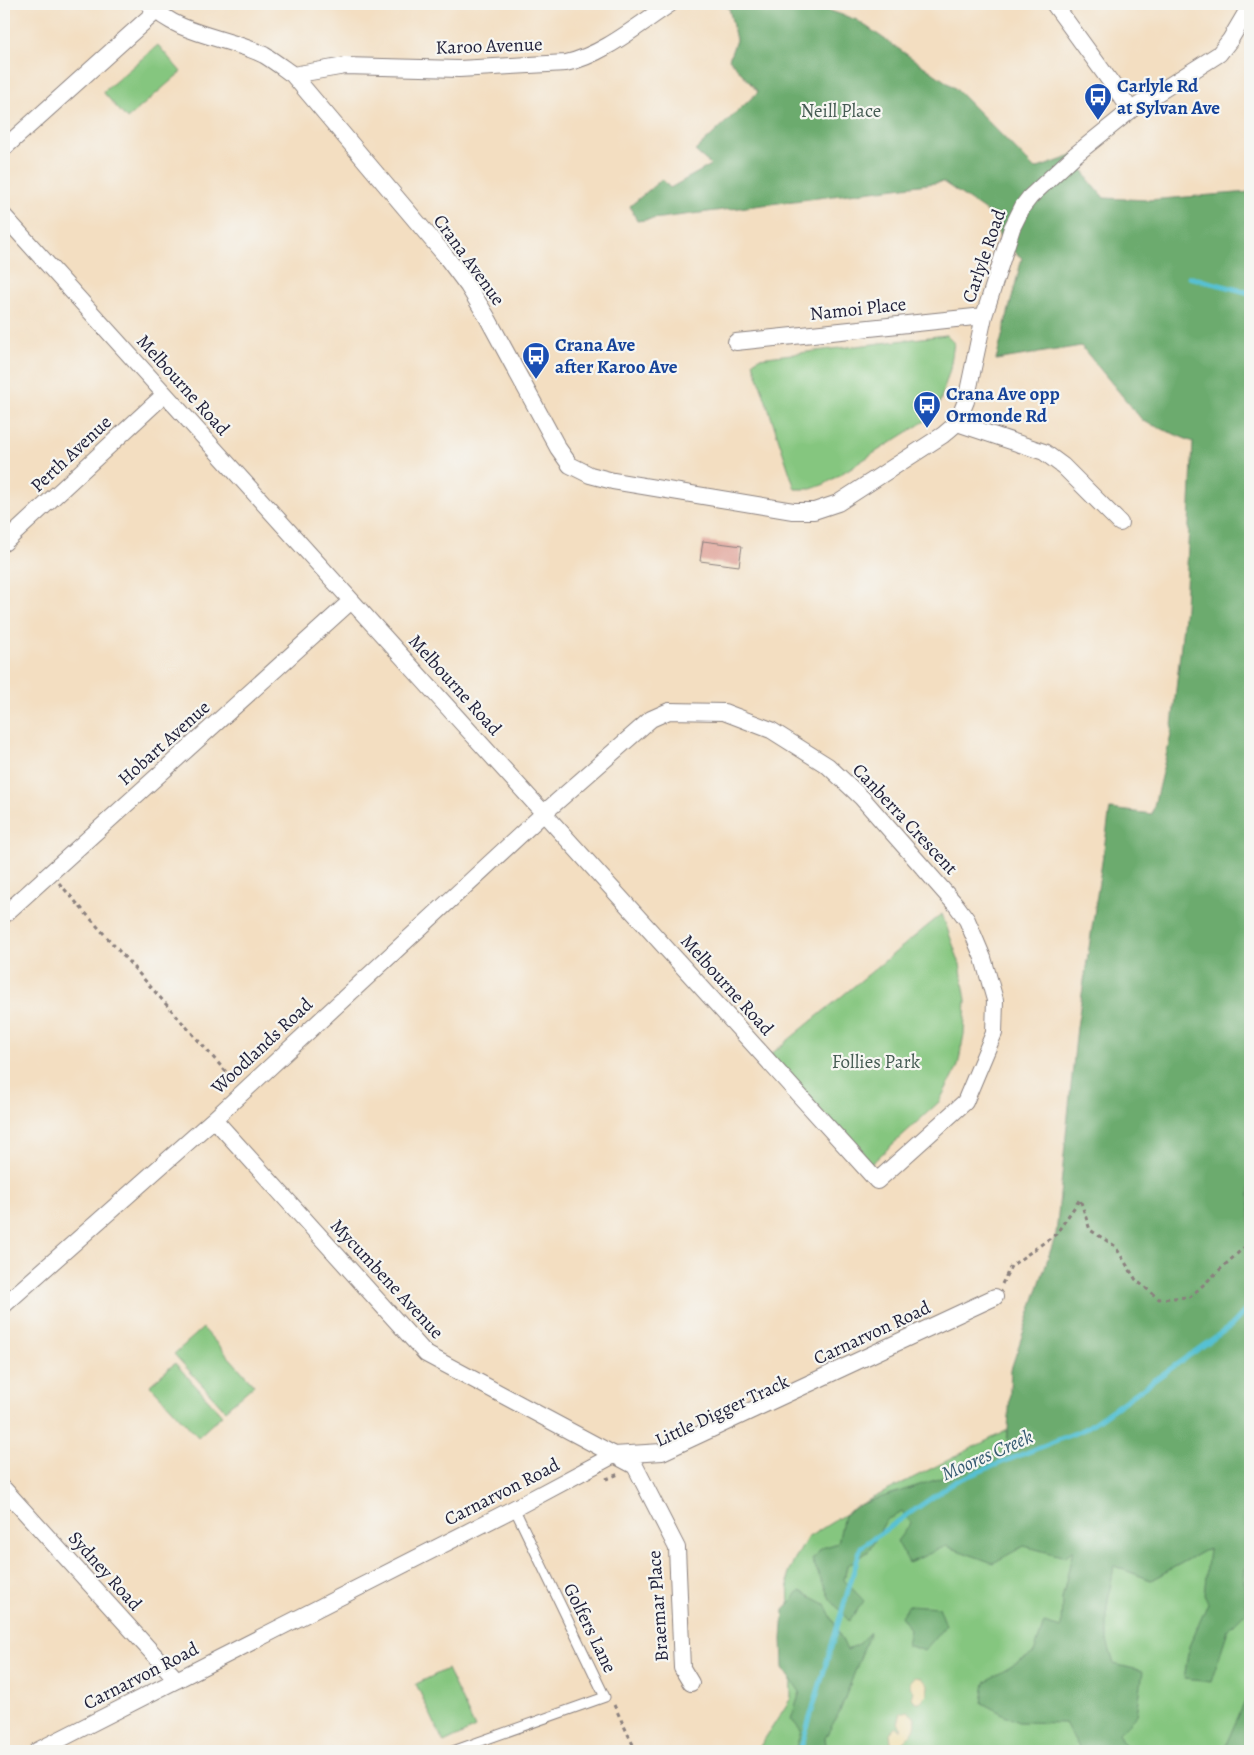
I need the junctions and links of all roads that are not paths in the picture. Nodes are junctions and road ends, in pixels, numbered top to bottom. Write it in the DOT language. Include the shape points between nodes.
graph roads {
  1 [pos="670,4"];
  2 [pos="1054,4"];
  3 [pos="156,6"];
  4 [pos="1250,6"];
  5 [pos="293,75"];
  6 [pos="1131,110"];
  7 [pos="4,148"];
  8 [pos="4,216"];
  9 [pos="984,316"];
  10 [pos="736,342"];
  11 [pos="164,395"];
  12 [pos="957,423"];
  13 [pos="943,435"];
  14 [pos="1120,523"];
  15 [pos="4,543"];
  16 [pos="350,601"];
  17 [pos="544,813"];
  18 [pos="4,915"];
  19 [pos="214,1119"];
  20 [pos="878,1180"];
  21 [pos="995,1298"];
  22 [pos="4,1305"];
  23 [pos="614,1455"];
  24 [pos="4,1489"];
  25 [pos="513,1510"];
  26 [pos="177,1680"];
  27 [pos="691,1683"];
  28 [pos="37,1751"];
  29 [pos="453,1751"];
  1 -- 5 [label="street, Karoo Avenue" via="596,53 566,63 459,69 345,66"];
  2 -- 6 [label="street"];
  3 -- 5 [label="street, Crana Avenue" via="179,25 263,55"];
  3 -- 7 [label="street"];
  4 -- 6 [label="street, Carlyle Road" via="1218,54"];
  5 -- 13 [label="street, Crana Avenue" via="468,286 570,465 613,482 793,511 814,511 838,503"];
  6 -- 9 [label="street, Carlyle Road" via="1075,155 1023,206 1012,228"];
  8 -- 11 [label="street, Melbourne Road"];
  9 -- 10 [label="street, Namoi Place"];
  9 -- 12 [label="street, Carlyle Road" via="966,401"];
  11 -- 15 [label="street, Perth Avenue"];
  11 -- 16 [label="street, Melbourne Road"];
  12 -- 13 [label="street, Carlyle Road"];
  12 -- 14 [label="street" via="1044,452 1063,466"];
  16 -- 17 [label="street, Melbourne Road"];
  16 -- 18 [label="street, Hobart Avenue"];
  17 -- 19 [label="street, Woodlands Road"];
  17 -- 20 [label="street, Melbourne Road"];
  17 -- 20 [label="street, Canberra Crescent" via="651,719 669,711 724,712 771,730 828,766 862,798 967,920 983,958 995,1000 994,1033 965,1102"];
  19 -- 22 [label="street, Woodlands Road"];
  19 -- 23 [label="street, Mycumbene Avenue" via="426,1354"];
  21 -- 23 [label="street, Carnarvon Road" via="662,1452"];
  23 -- 25 [label="street, Carnarvon Road"];
  23 -- 27 [label="street, Braemar Place" via="635,1466 677,1548 682,1668"];
  24 -- 26 [label="street, Sydney Road"];
  25 -- 26 [label="street, Carnarvon Road"];
  25 -- 29 [label="lane, Golfers Lane" via="605,1696"];
  26 -- 28 [label="street, Carnarvon Road"];
}
